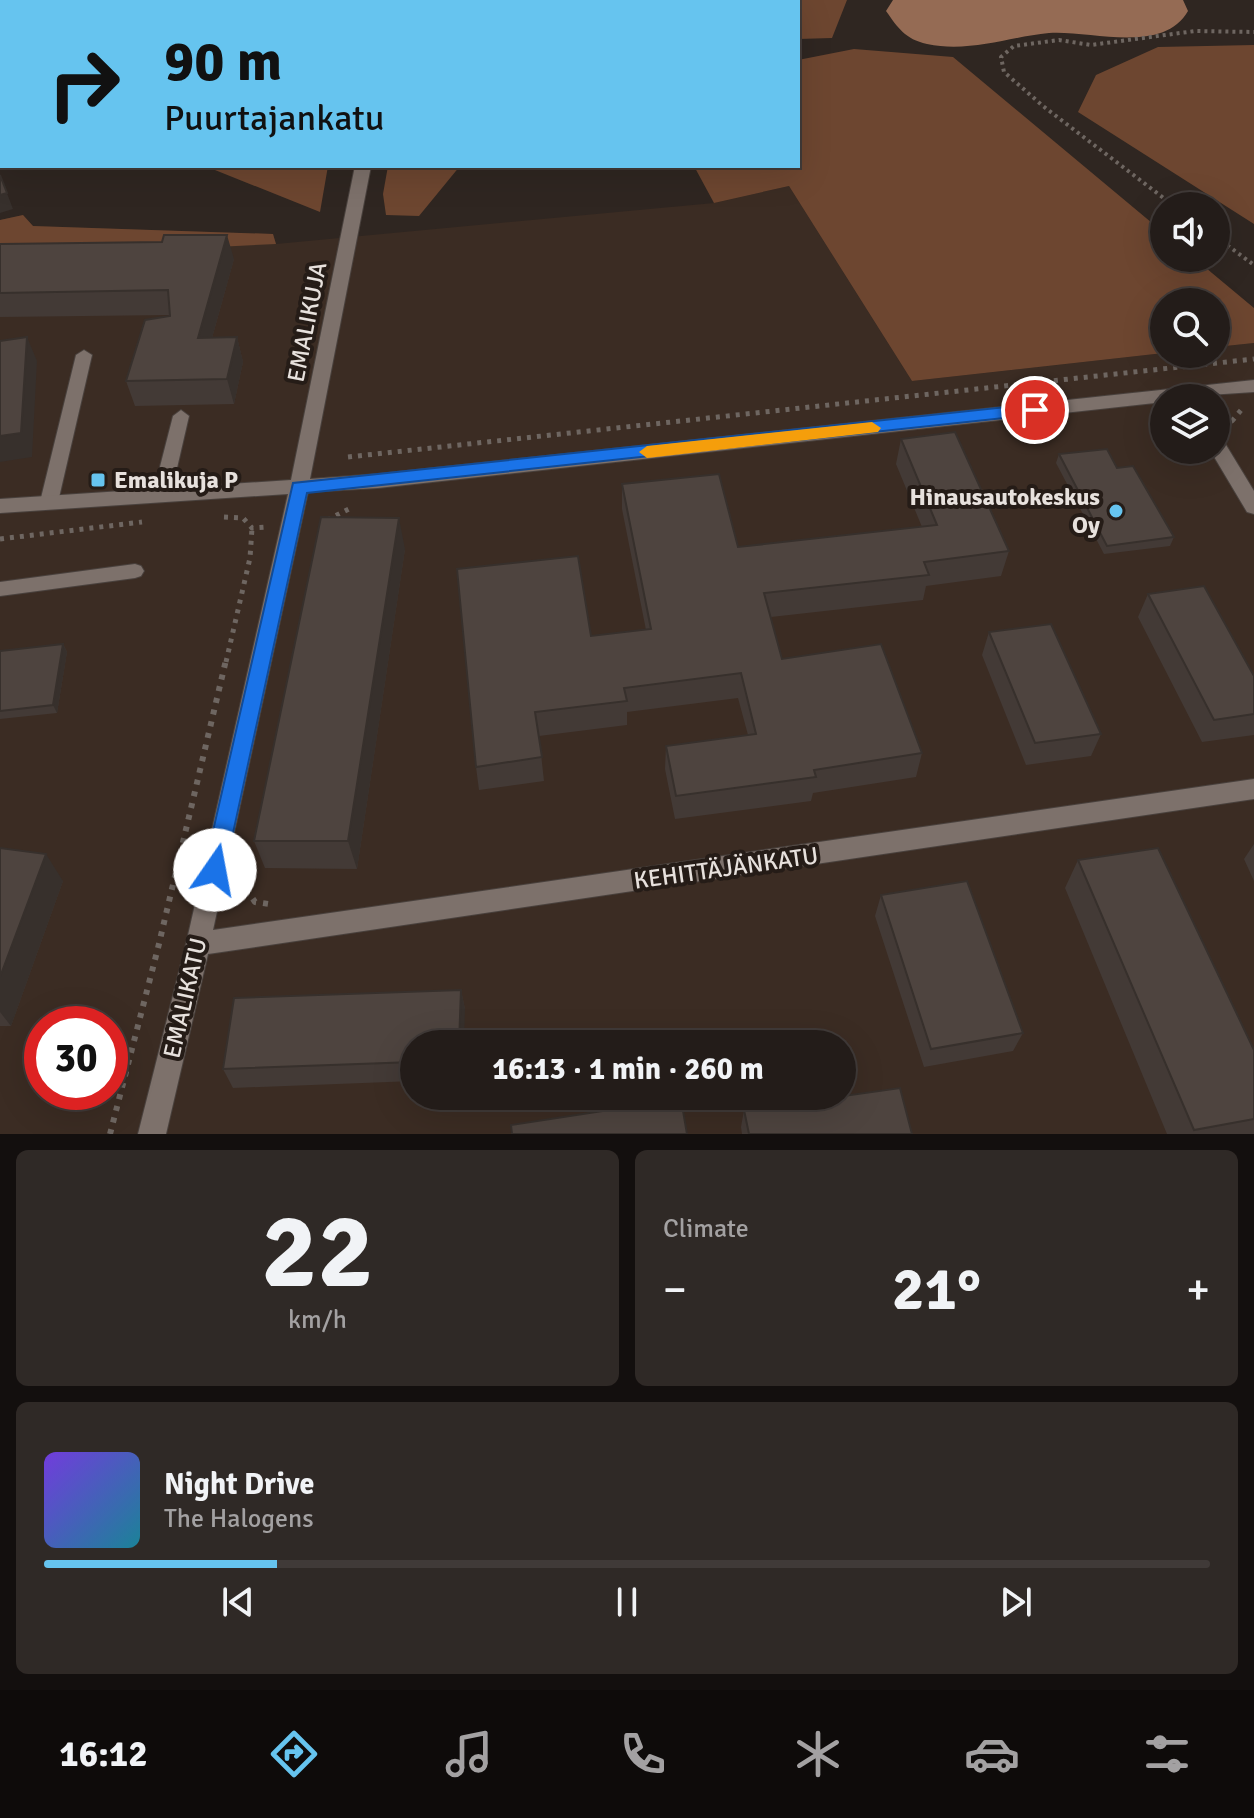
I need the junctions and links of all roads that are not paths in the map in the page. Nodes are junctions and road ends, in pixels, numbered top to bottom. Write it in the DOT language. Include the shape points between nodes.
graph roads {
  1 [pos="363,168"];
  2 [pos="84,355"];
  3 [pos="1254,386"];
  4 [pos="1230,390"];
  5 [pos="1150,400"];
  6 [pos="181,416"];
  7 [pos="1228,464"];
  8 [pos="299,488"];
  9 [pos="162,494"];
  10 [pos="49,502"];
  11 [pos="0,506"];
  12 [pos="1254,507"];
  13 [pos="135,571"];
  14 [pos="0,589"];
  15 [pos="1254,789"];
  16 [pos="198,944"];
  17 [pos="152,1134"];
  1 -- 8 [label="street, EMALIKUJA"];
  2 -- 10 [label="lane"];
  3 -- 4 [label="street"];
  5 -- 8 [label="street"];
  6 -- 9 [label="lane"];
  7 -- 12 [label="street"];
  8 -- 9 [label="street"];
  8 -- 16 [label="street, EMALIKATU"];
  9 -- 10 [label="street"];
  10 -- 11 [label="street"];
  13 -- 14 [label="lane"];
  15 -- 16 [label="street, KEHITTÄJÄNKATU"];
  16 -- 17 [label="street, EMALIKATU"];
}
